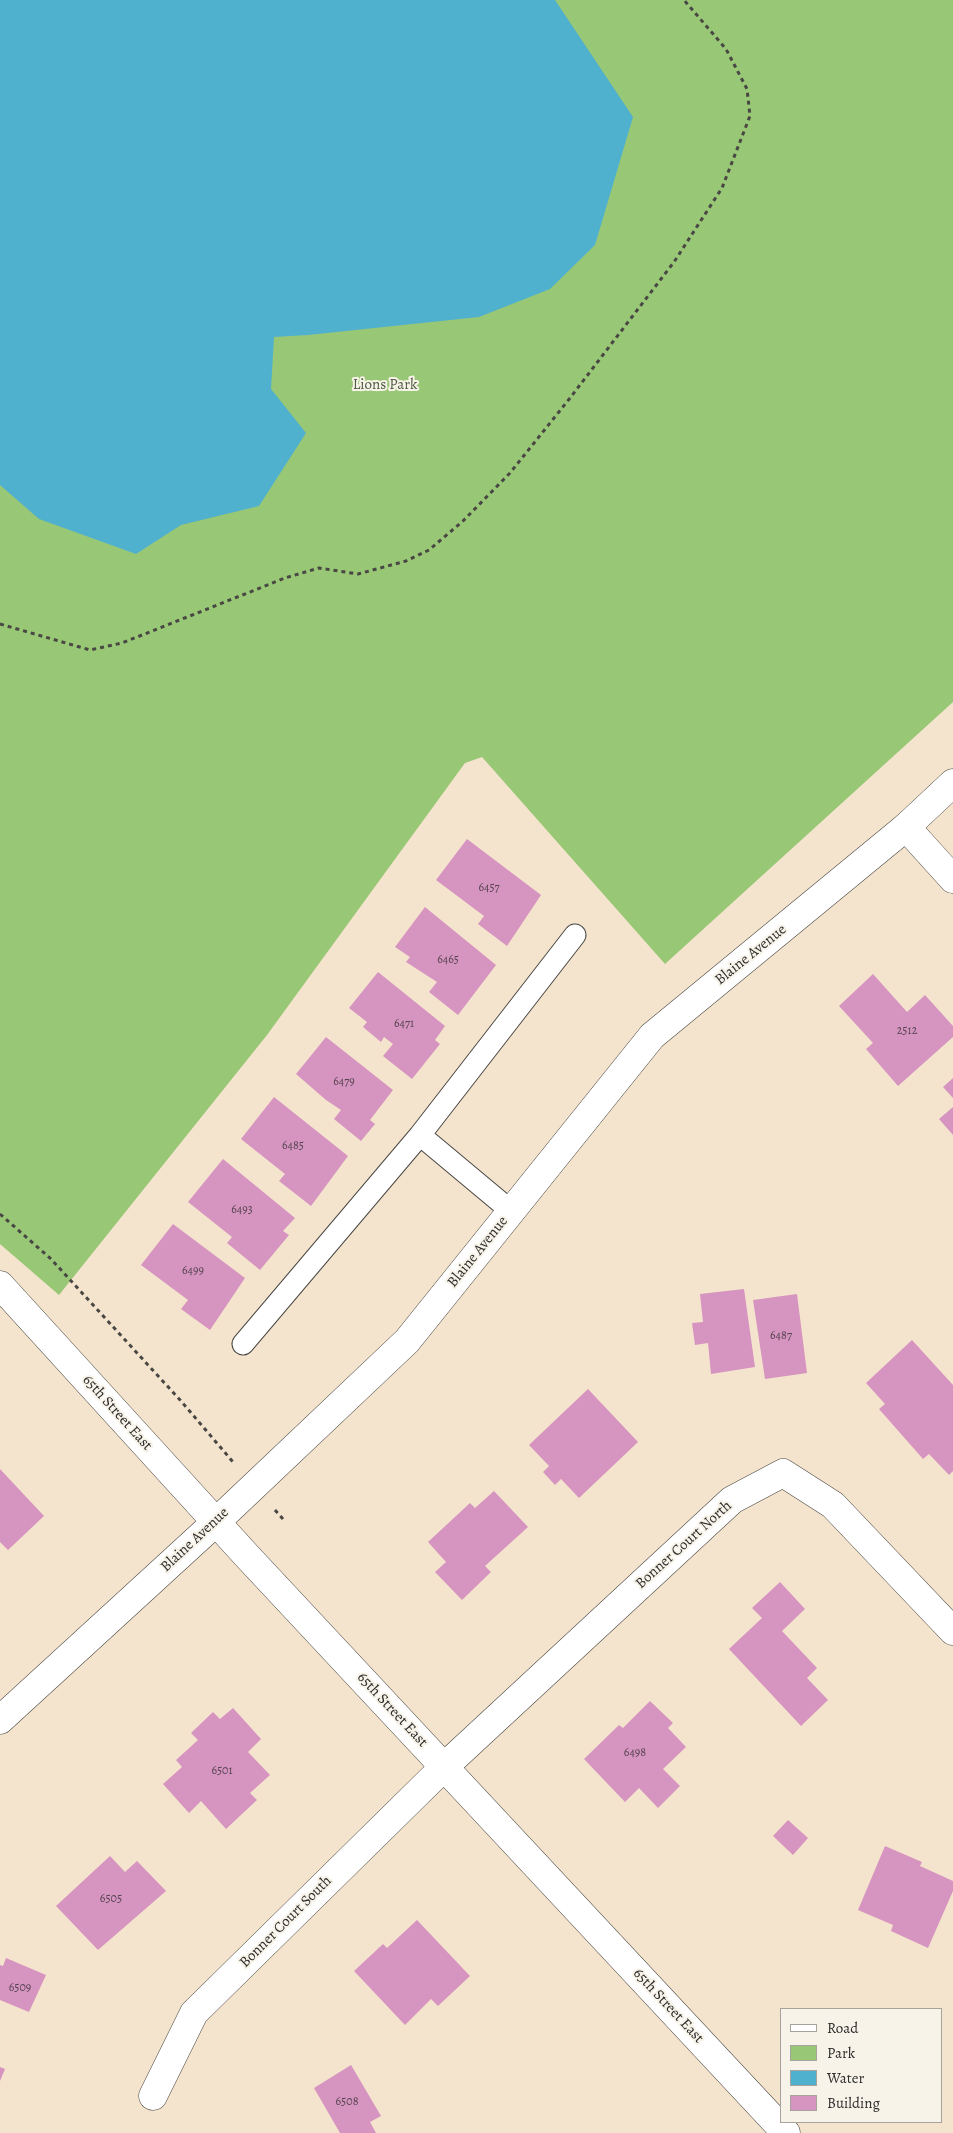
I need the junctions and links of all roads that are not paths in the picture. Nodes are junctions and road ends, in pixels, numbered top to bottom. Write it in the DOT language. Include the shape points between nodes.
graph roads {
  1 [pos="953,783"];
  2 [pos="906,827"];
  3 [pos="953,879"];
  4 [pos="575,935"];
  5 [pos="420,1135"];
  6 [pos="511,1211"];
  7 [pos="0,1285"];
  8 [pos="243,1344"];
  9 [pos="216,1522"];
  10 [pos="953,1631"];
  11 [pos="0,1720"];
  12 [pos="444,1767"];
  13 [pos="153,2096"];
  14 [pos="786,2133"];
  1 -- 2 [label="street, Blaine Avenue"];
  2 -- 3 [label="street"];
  2 -- 6 [label="street, Blaine Avenue" via="652,1036"];
  4 -- 5 [label="lane"];
  5 -- 6 [label="lane"];
  5 -- 8 [label="lane"];
  6 -- 9 [label="street, Blaine Avenue" via="407,1341"];
  7 -- 9 [label="street, 65th Street East"];
  9 -- 11 [label="street, Blaine Avenue"];
  9 -- 12 [label="street, 65th Street East"];
  10 -- 12 [label="street, Bonner Court North" via="833,1505 783,1474 732,1500"];
  12 -- 13 [label="street, Bonner Court South" via="194,2013"];
  12 -- 14 [label="street, 65th Street East"];
}
